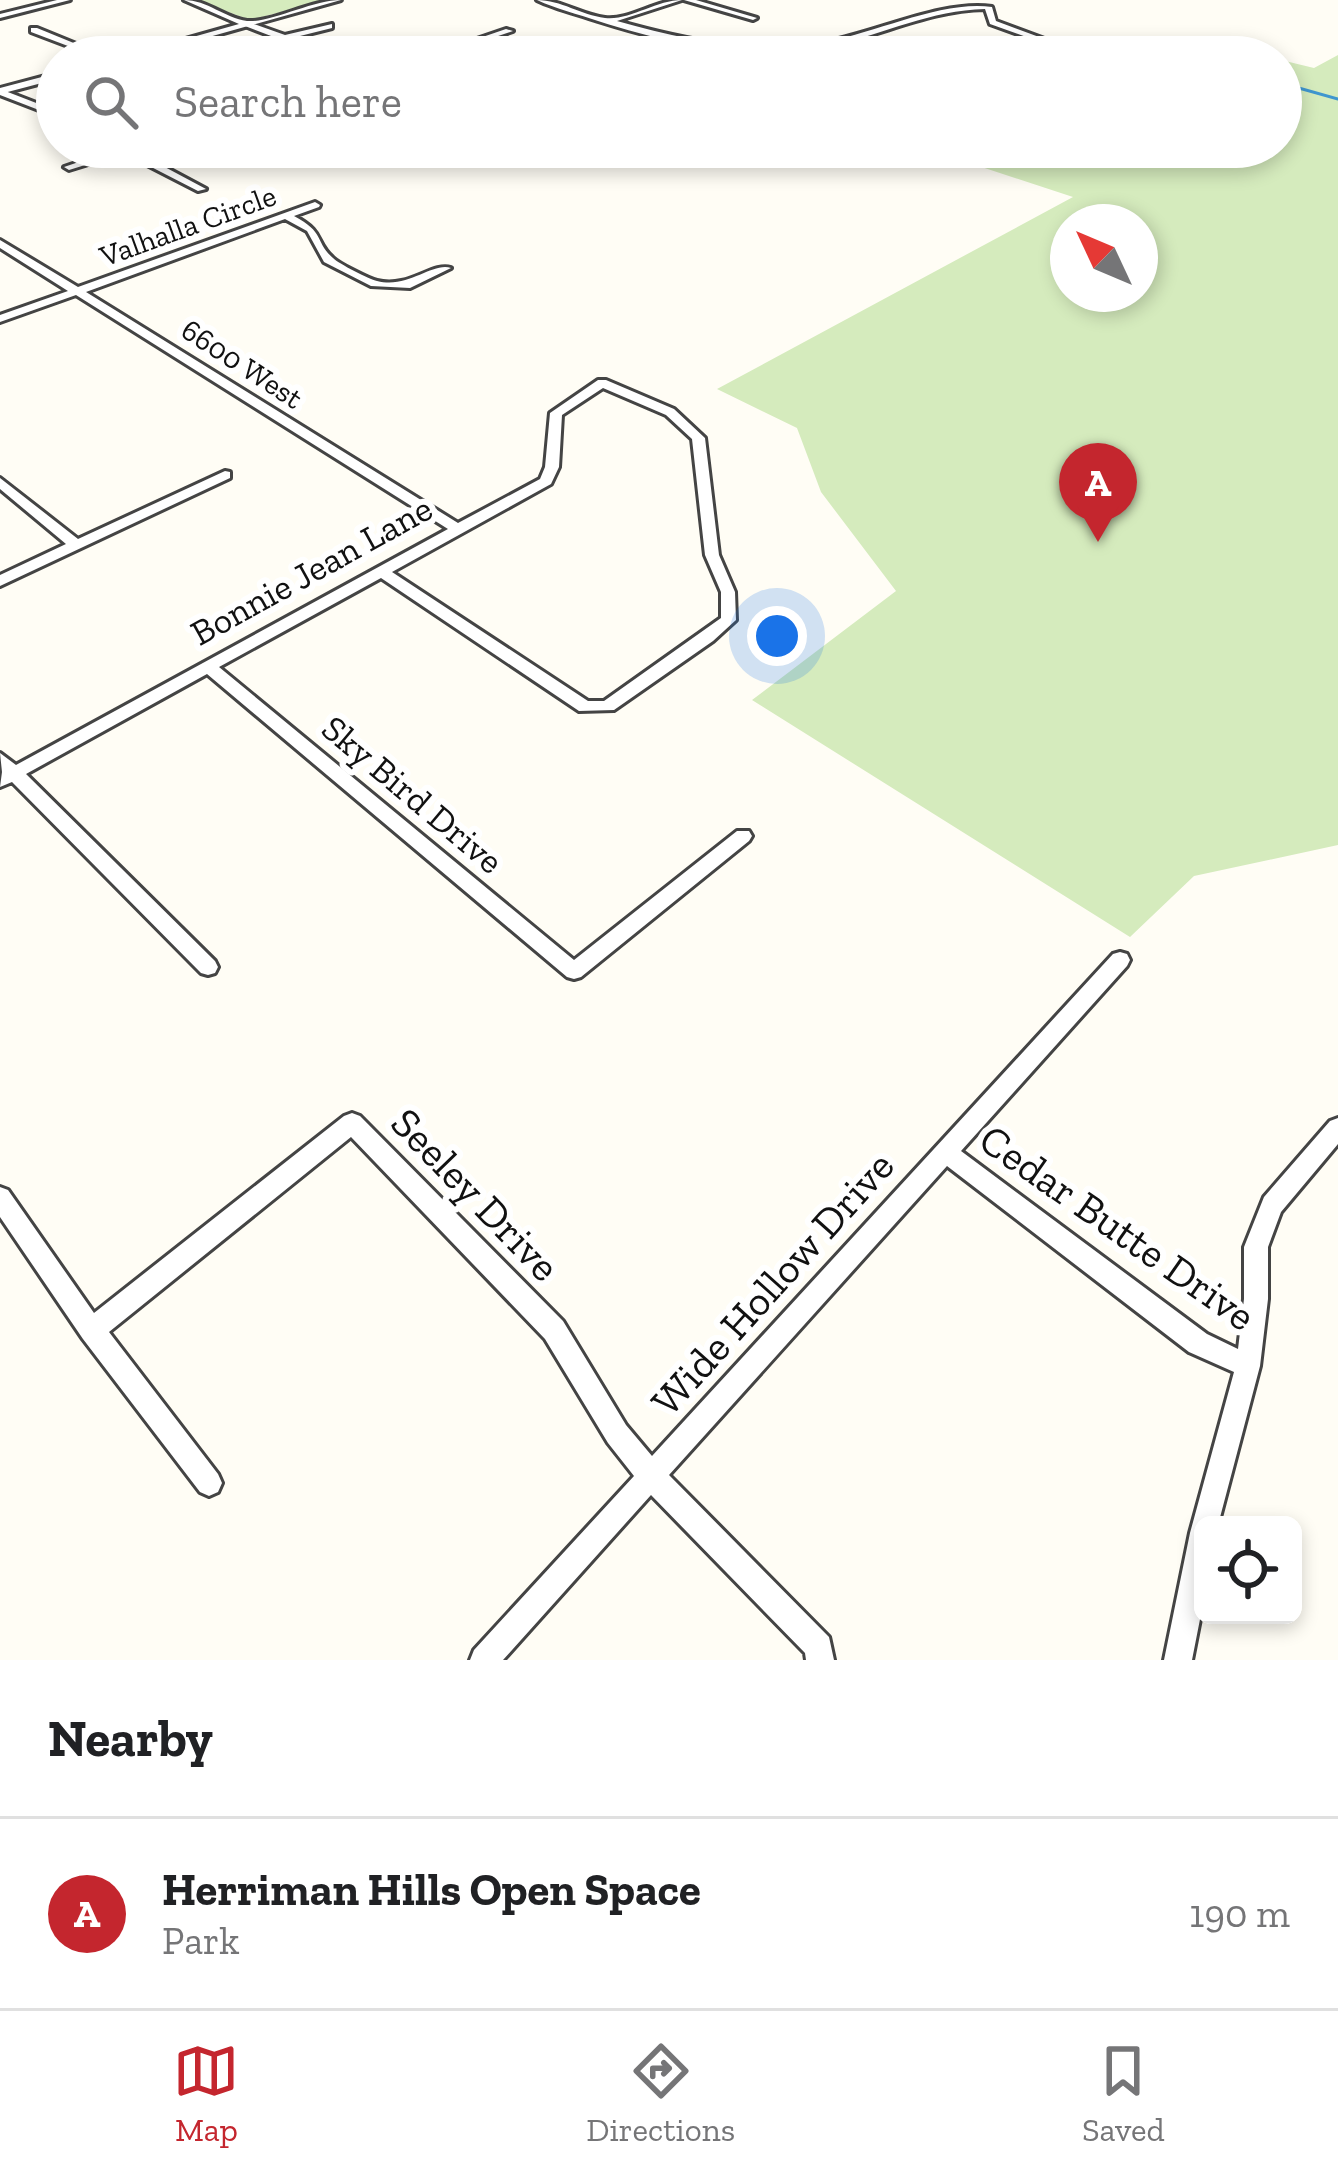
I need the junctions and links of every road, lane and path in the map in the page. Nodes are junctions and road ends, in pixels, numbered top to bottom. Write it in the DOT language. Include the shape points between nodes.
graph roads {
  1 [pos="66,0"];
  2 [pos="188,0"];
  3 [pos="337,0"];
  4 [pos="541,0"];
  5 [pos="678,0"];
  6 [pos="688,0"];
  7 [pos="999,0"];
  8 [pos="988,7"];
  9 [pos="0,16"];
  10 [pos="753,18"];
  11 [pos="610,21"];
  12 [pos="248,24"];
  13 [pos="329,26"];
  14 [pos="34,30"];
  15 [pos="509,31"];
  16 [pos="50,36"];
  17 [pos="204,36"];
  18 [pos="279,36"];
  19 [pos="292,36"];
  20 [pos="494,36"];
  21 [pos="664,36"];
  22 [pos="856,36"];
  23 [pos="1030,36"];
  24 [pos="36,82"];
  25 [pos="0,92"];
  26 [pos="36,106"];
  27 [pos="163,168"];
  28 [pos="201,189"];
  29 [pos="315,206"];
  30 [pos="287,216"];
  31 [pos="0,243"];
  32 [pos="446,268"];
  33 [pos="76,291"];
  34 [pos="0,319"];
  35 [pos="225,475"];
  36 [pos="0,482"];
  37 [pos="457,529"];
  38 [pos="76,545"];
  39 [pos="382,572"];
  40 [pos="0,581"];
  41 [pos="210,668"];
  42 [pos="4,771"];
  43 [pos="742,836"];
  44 [pos="1120,960"];
  45 [pos="208,967"];
  46 [pos="1338,1128"];
  47 [pos="944,1151"];
  48 [pos="0,1198"];
  49 [pos="92,1330"];
  50 [pos="1248,1366"];
  51 [pos="651,1476"];
  52 [pos="209,1484"];
  53 [pos="1208,1516"];
  54 [pos="1194,1579"];
  55 [pos="484,1660"];
  56 [pos="820,1660"];
  57 [pos="1178,1660"];
  1 -- 9 [label="street"];
  2 -- 12 [label="street"];
  3 -- 12 [label="street"];
  4 -- 11 [label="street"];
  5 -- 11 [label="street"];
  6 -- 10 [label="street"];
  7 -- 8 [label="street"];
  8 -- 22 [label="street" via="935,10"];
  8 -- 23 [label="street" via="1002,27"];
  11 -- 21 [label="street"];
  12 -- 17 [label="street"];
  12 -- 18 [label="street"];
  13 -- 19 [label="street"];
  14 -- 16 [label="street"];
  15 -- 20 [label="street"];
  24 -- 25 [label="street"];
  25 -- 26 [label="street"];
  27 -- 28 [label="street"];
  29 -- 30 [label="street, Valhalla Circle"];
  30 -- 32 [label="street" via="311,229 328,260 375,284 410,286"];
  30 -- 33 [label="street, Valhalla Circle"];
  31 -- 33 [label="street, 6600 West"];
  33 -- 34 [label="street, Valhalla Circle"];
  33 -- 37 [label="street, 6600 West"];
  35 -- 38 [label="street"];
  36 -- 38 [label="street"];
  37 -- 39 [label="street, Bonnie Jean Lane"];
  37 -- 39 [label="street, Bonnie Jean Lane" via="545,481 556,413 602,383 670,412 698,439 712,555 730,613 708,637 598,709 575,703"];
  38 -- 40 [label="street"];
  39 -- 41 [label="street, Bonnie Jean Lane"];
  41 -- 42 [label="street, Bonnie Jean Lane"];
  41 -- 43 [label="street, Sky Bird Drive" via="574,971"];
  42 -- 45 [label="street"];
  44 -- 47 [label="street, Wide Hollow Drive"];
  46 -- 50 [label="street" via="1272,1205 1256,1247"];
  47 -- 50 [label="street, Cedar Butte Drive" via="1198,1342"];
  47 -- 51 [label="street, Wide Hollow Drive"];
  48 -- 49 [label="street"];
  49 -- 51 [label="street, Seeley Drive" via="352,1123 554,1330"];
  49 -- 52 [label="street"];
  50 -- 53 [label="street"];
  51 -- 55 [label="street, Wide Hollow Drive"];
  51 -- 56 [label="street" via="819,1647"];
  54 -- 57 [label="street"];
}
